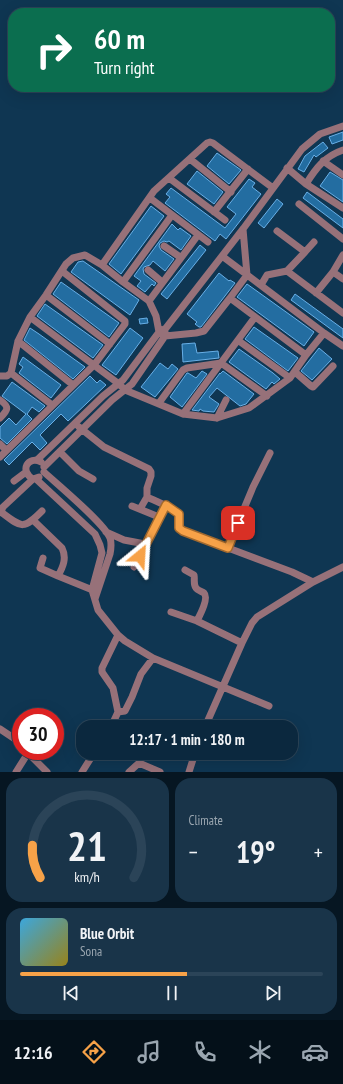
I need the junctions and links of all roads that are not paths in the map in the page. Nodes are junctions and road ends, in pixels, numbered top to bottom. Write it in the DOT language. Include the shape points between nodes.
graph roads {
  1 [pos="343,126"];
  2 [pos="343,150"];
  3 [pos="190,159"];
  4 [pos="323,161"];
  5 [pos="287,168"];
  6 [pos="248,169"];
  7 [pos="343,176"];
  8 [pos="169,178"];
  9 [pos="306,184"];
  10 [pos="273,188"];
  11 [pos="230,192"];
  12 [pos="150,198"];
  13 [pos="299,204"];
  14 [pos="343,208"];
  15 [pos="214,212"];
  16 [pos="172,215"];
  17 [pos="225,220"];
  18 [pos="243,229"];
  19 [pos="277,231"];
  20 [pos="198,235"];
  21 [pos="343,240"];
  22 [pos="208,242"];
  23 [pos="314,242"];
  24 [pos="164,246"];
  25 [pos="305,252"];
  26 [pos="343,255"];
  27 [pos="222,256"];
  28 [pos="180,258"];
  29 [pos="102,265"];
  30 [pos="148,270"];
  31 [pos="287,270"];
  32 [pos="62,271"];
  33 [pos="333,272"];
  34 [pos="247,275"];
  35 [pos="343,279"];
  36 [pos="123,282"];
  37 [pos="162,282"];
  38 [pos="261,285"];
  39 [pos="316,292"];
  40 [pos="46,295"];
  41 [pos="230,298"];
  42 [pos="150,301"];
  43 [pos="343,314"];
  44 [pos="30,317"];
  45 [pos="255,317"];
  46 [pos="324,333"];
  47 [pos="162,334"];
  48 [pos="18,341"];
  49 [pos="238,341"];
  50 [pos="110,344"];
  51 [pos="343,346"];
  52 [pos="306,355"];
  53 [pos="222,363"];
  54 [pos="94,365"];
  55 [pos="332,366"];
  56 [pos="11,374"];
  57 [pos="292,375"];
  58 [pos="0,376"];
  59 [pos="120,384"];
  60 [pos="73,385"];
  61 [pos="125,390"];
  62 [pos="267,396"];
  63 [pos="0,400"];
  64 [pos="226,400"];
  65 [pos="159,403"];
  66 [pos="52,405"];
  67 [pos="183,414"];
  68 [pos="0,418"];
  69 [pos="217,418"];
  70 [pos="75,422"];
  71 [pos="82,430"];
  72 [pos="0,444"];
  73 [pos="6,450"];
  74 [pos="60,452"];
  75 [pos="270,453"];
  76 [pos="0,457"];
  77 [pos="37,460"];
  78 [pos="44,470"];
  79 [pos="26,472"];
  80 [pos="34,479"];
  81 [pos="93,479"];
  82 [pos="14,481"];
  83 [pos="147,497"];
  84 [pos="166,505"];
  85 [pos="132,506"];
  86 [pos="140,509"];
  87 [pos="42,511"];
  88 [pos="90,515"];
  89 [pos="159,517"];
  90 [pos="33,520"];
  91 [pos="83,522"];
  92 [pos="106,532"];
  93 [pos="145,544"];
  94 [pos="228,548"];
  95 [pos="43,558"];
  96 [pos="134,567"];
  97 [pos="343,567"];
  98 [pos="185,570"];
  99 [pos="58,576"];
  100 [pos="313,582"];
  101 [pos="95,594"];
  102 [pos="171,612"];
  103 [pos="197,621"];
  104 [pos="118,635"];
  105 [pos="242,642"];
  106 [pos="153,658"];
  107 [pos="222,686"];
  108 [pos="269,706"];
  109 [pos="118,712"];
  110 [pos="114,720"];
  111 [pos="208,720"];
  112 [pos="0,729"];
  113 [pos="12,737"];
  114 [pos="23,760"];
  115 [pos="35,760"];
  116 [pos="90,760"];
  117 [pos="193,760"];
  118 [pos="16,772"];
  119 [pos="47,772"];
  120 [pos="82,772"];
  121 [pos="129,772"];
  122 [pos="160,772"];
  123 [pos="189,772"];
  1 -- 5 [label="street" via="320,134 302,149"];
  2 -- 4 [label="street"];
  3 -- 6 [label="street" via="210,142"];
  3 -- 8 [label="street"];
  3 -- 11 [label="street"];
  4 -- 7 [label="street"];
  4 -- 9 [label="street"];
  5 -- 9 [label="street"];
  5 -- 10 [label="street"];
  6 -- 10 [label="street"];
  6 -- 11 [label="street"];
  8 -- 12 [label="street"];
  8 -- 15 [label="street"];
  9 -- 14 [label="street"];
  10 -- 18 [label="street"];
  11 -- 15 [label="street"];
  12 -- 16 [label="street"];
  12 -- 29 [label="street"];
  13 -- 21 [label="street"];
  15 -- 17 [label="street"];
  16 -- 20 [label="street"];
  16 -- 36 [label="street"];
  18 -- 27 [label="street"];
  18 -- 34 [label="street"];
  19 -- 25 [label="street"];
  20 -- 22 [label="street"];
  20 -- 28 [label="street"];
  23 -- 25 [label="street"];
  24 -- 28 [label="street"];
  25 -- 31 [label="street"];
  26 -- 33 [label="street"];
  27 -- 34 [label="street"];
  27 -- 47 [label="street"];
  28 -- 37 [label="street"];
  29 -- 32 [label="street" via="85,255 79,255 66,264"];
  29 -- 36 [label="street"];
  30 -- 37 [label="street"];
  31 -- 38 [label="street" via="267,275"];
  31 -- 39 [label="street"];
  32 -- 40 [label="street"];
  32 -- 50 [label="street" via="125,321"];
  33 -- 35 [label="street"];
  33 -- 39 [label="street"];
  34 -- 38 [label="street"];
  34 -- 41 [label="street"];
  36 -- 42 [label="street"];
  37 -- 42 [label="street"];
  38 -- 46 [label="street"];
  39 -- 43 [label="street"];
  40 -- 44 [label="street"];
  40 -- 50 [label="street"];
  41 -- 45 [label="street"];
  41 -- 47 [label="street" via="204,331"];
  42 -- 47 [label="street"];
  44 -- 48 [label="street"];
  44 -- 54 [label="street"];
  45 -- 49 [label="street"];
  45 -- 52 [label="street"];
  46 -- 51 [label="street"];
  46 -- 52 [label="street"];
  47 -- 59 [label="street"];
  47 -- 61 [label="street" via="132,384"];
  48 -- 56 [label="street"];
  48 -- 60 [label="street"];
  49 -- 53 [label="street"];
  49 -- 57 [label="street"];
  50 -- 54 [label="street"];
  52 -- 57 [label="street"];
  53 -- 62 [label="street"];
  53 -- 65 [label="street" via="183,370"];
  53 -- 67 [label="street"];
  54 -- 59 [label="street"];
  54 -- 60 [label="street"];
  55 -- 57 [label="street" via="313,387"];
  56 -- 58 [label="street"];
  56 -- 66 [label="street"];
  57 -- 62 [label="street"];
  59 -- 61 [label="street"];
  59 -- 70 [label="street"];
  60 -- 66 [label="street"];
  61 -- 65 [label="street"];
  61 -- 71 [label="street"];
  62 -- 69 [label="street" via="248,408"];
  63 -- 68 [label="street" via="7,407"];
  64 -- 69 [label="street"];
  65 -- 67 [label="street"];
  66 -- 73 [label="street"];
  67 -- 69 [label="street"];
  70 -- 71 [label="street"];
  70 -- 77 [label="street"];
  71 -- 74 [label="street"];
  71 -- 83 [label="street" via="104,447 149,469 151,476"];
  72 -- 73 [label="street"];
  73 -- 76 [label="street"];
  74 -- 78 [label="street"];
  74 -- 81 [label="street" via="79,471"];
  75 -- 94 [label="street"];
  77 -- 78 [label="street" via="42,463"];
  77 -- 79 [label="street" via="28,463"];
  78 -- 80 [label="street" via="41,477"];
  78 -- 88 [label="street"];
  79 -- 80 [label="street"];
  79 -- 82 [label="street"];
  80 -- 90 [label="street" via="1,510 17,524 27,525"];
  80 -- 91 [label="street"];
  83 -- 84 [label="street"];
  83 -- 86 [label="street"];
  84 -- 89 [label="street"];
  84 -- 94 [label="street" via="179,514 179,528 183,531"];
  85 -- 86 [label="street"];
  86 -- 89 [label="street"];
  87 -- 90 [label="street"];
  88 -- 91 [label="street"];
  88 -- 92 [label="street"];
  89 -- 93 [label="street"];
  90 -- 99 [label="street" via="65,553"];
  91 -- 101 [label="street" via="95,534 102,553"];
  92 -- 93 [label="street" via="124,540"];
  92 -- 101 [label="street" via="111,547"];
  93 -- 96 [label="street"];
  94 -- 100 [label="street"];
  95 -- 99 [label="street" via="40,568"];
  97 -- 100 [label="street"];
  98 -- 103 [label="street" via="194,575 195,586 205,593 206,597"];
  99 -- 101 [label="street"];
  100 -- 105 [label="street" via="257,616"];
  101 -- 104 [label="street" via="98,610"];
  102 -- 103 [label="street"];
  103 -- 105 [label="street"];
  104 -- 106 [label="street"];
  104 -- 109 [label="street" via="102,672 113,688"];
  105 -- 107 [label="street"];
  106 -- 107 [label="street"];
  106 -- 109 [label="street" via="141,674 125,711"];
  107 -- 108 [label="street"];
  107 -- 111 [label="street"];
  109 -- 110 [label="street"];
  112 -- 113 [label="street"];
  114 -- 118 [label="street"];
  115 -- 119 [label="street"];
  116 -- 120 [label="street"];
  117 -- 123 [label="street"];
  121 -- 122 [label="street" via="139,763"];
}
